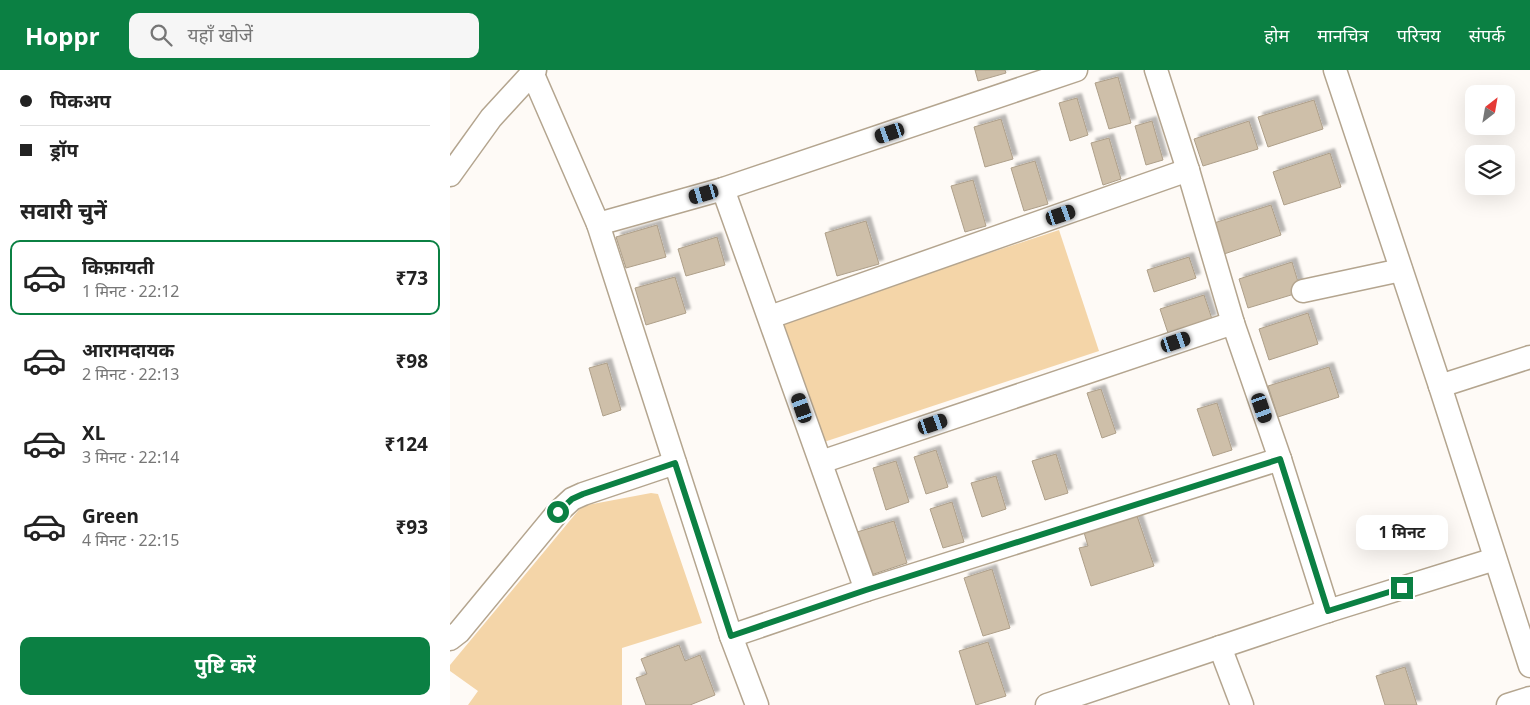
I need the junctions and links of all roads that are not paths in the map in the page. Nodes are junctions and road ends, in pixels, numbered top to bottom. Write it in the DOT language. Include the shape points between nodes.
graph roads {
  1 [pos="532,70"];
  2 [pos="1076,70"];
  3 [pos="1156,70"];
  4 [pos="1335,70"];
  5 [pos="1188,170"];
  6 [pos="450,175"];
  7 [pos="723,189"];
  8 [pos="598,224"];
  9 [pos="1401,270"];
  10 [pos="1304,291"];
  11 [pos="770,317"];
  12 [pos="1233,323"];
  13 [pos="1530,357"];
  14 [pos="1440,386"];
  15 [pos="1280,459"];
  16 [pos="821,462"];
  17 [pos="675,463"];
  18 [pos="1494,560"];
  19 [pos="866,590"];
  20 [pos="1328,611"];
  21 [pos="731,636"];
  22 [pos="450,639"];
  23 [pos="1220,647"];
  24 [pos="1530,666"];
  25 [pos="1530,698"];
  26 [pos="1075,701"];
  27 [pos="757,705"];
  28 [pos="1047,705"];
  29 [pos="1242,705"];
  30 [pos="1508,705"];
  1 -- 6 [label="street" via="491,118"];
  1 -- 8 [label="street"];
  2 -- 7 [label="street"];
  3 -- 5 [label="street"];
  4 -- 9 [label="street"];
  5 -- 11 [label="street"];
  5 -- 12 [label="street"];
  7 -- 8 [label="street"];
  7 -- 11 [label="street"];
  8 -- 17 [label="street"];
  9 -- 10 [label="street"];
  9 -- 14 [label="street"];
  11 -- 16 [label="street"];
  12 -- 15 [label="street"];
  12 -- 16 [label="street"];
  13 -- 14 [label="street"];
  14 -- 18 [label="street"];
  15 -- 19 [label="street"];
  15 -- 20 [label="street"];
  16 -- 19 [label="street"];
  17 -- 21 [label="street"];
  17 -- 22 [label="street" via="572,499"];
  18 -- 20 [label="street"];
  18 -- 24 [label="street"];
  19 -- 21 [label="street"];
  20 -- 23 [label="street"];
  21 -- 27 [label="street"];
  23 -- 26 [label="street"];
  23 -- 29 [label="street"];
  25 -- 30 [label="street"];
  26 -- 28 [label="street"];
}
